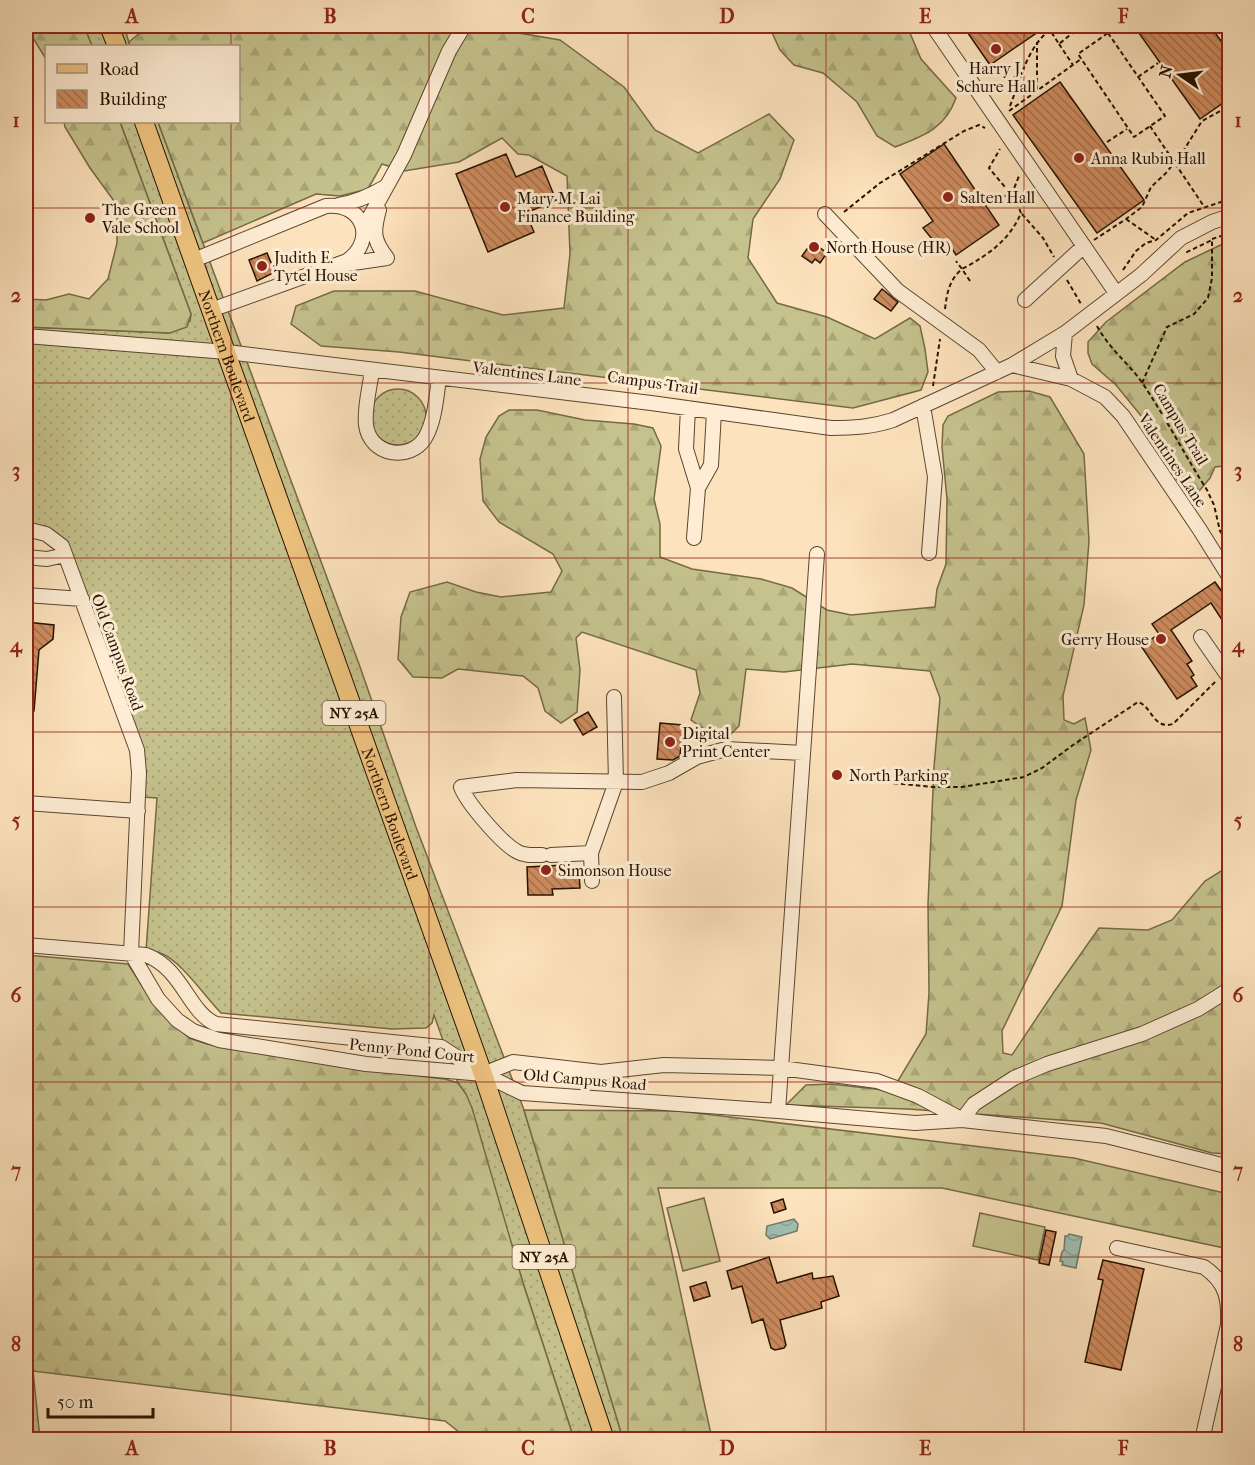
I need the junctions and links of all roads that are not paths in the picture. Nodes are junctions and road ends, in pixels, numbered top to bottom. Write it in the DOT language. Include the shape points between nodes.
graph roads {
  1 [pos="109,26"];
  2 [pos="464,26"];
  3 [pos="933,26"];
  4 [pos="117,45"];
  5 [pos="144,123"];
  6 [pos="386,186"];
  7 [pos="336,205"];
  8 [pos="1230,216"];
  9 [pos="829,218"];
  10 [pos="363,229"];
  11 [pos="1084,246"];
  12 [pos="194,260"];
  13 [pos="338,265"];
  14 [pos="1113,289"];
  15 [pos="1024,300"];
  16 [pos="212,310"];
  17 [pos="1065,333"];
  18 [pos="26,336"];
  19 [pos="227,352"];
  20 [pos="1012,365"];
  21 [pos="372,370"];
  22 [pos="997,372"];
  23 [pos="439,379"];
  24 [pos="1071,379"];
  25 [pos="923,406"];
  26 [pos="688,408"];
  27 [pos="714,412"];
  28 [pos="698,489"];
  29 [pos="26,529"];
  30 [pos="694,538"];
  31 [pos="929,553"];
  32 [pos="817,554"];
  33 [pos="65,555"];
  34 [pos="26,557"];
  35 [pos="1230,578"];
  36 [pos="26,596"];
  37 [pos="82,599"];
  38 [pos="1201,637"];
  39 [pos="1228,677"];
  40 [pos="614,697"];
  41 [pos="803,753"];
  42 [pos="616,782"];
  43 [pos="26,803"];
  44 [pos="138,811"];
  45 [pos="591,853"];
  46 [pos="592,881"];
  47 [pos="26,945"];
  48 [pos="131,953"];
  49 [pos="1230,989"];
  50 [pos="781,1068"];
  51 [pos="483,1074"];
  52 [pos="778,1111"];
  53 [pos="962,1120"];
  54 [pos="1230,1167"];
  55 [pos="1117,1248"];
  56 [pos="605,1440"];
  57 [pos="1202,1440"];
  1 -- 4 [label="main road"];
  2 -- 6 [label="street" via="449,51 404,156"];
  3 -- 11 [label="street"];
  5 -- 12 [label="main road, Northern Boulevard / NY 25A"];
  6 -- 7 [label="street" via="352,203"];
  6 -- 10 [label="street"];
  6 -- 13 [label="street" via="374,226 378,247 387,258"];
  7 -- 10 [label="street" via="354,212"];
  7 -- 12 [label="street"];
  8 -- 14 [label="street, Valentines Lane" via="1181,238 1141,275"];
  9 -- 22 [label="street" via="898,291 979,350"];
  10 -- 13 [label="street" via="361,248"];
  11 -- 14 [label="street"];
  11 -- 15 [label="street"];
  12 -- 16 [label="main road, Northern Boulevard / NY 25A"];
  13 -- 16 [label="street"];
  14 -- 17 [label="street, Valentines Lane"];
  16 -- 19 [label="main road, Northern Boulevard / NY 25A"];
  17 -- 20 [label="street, Valentines Lane"];
  17 -- 24 [label="street" via="1063,356"];
  18 -- 19 [label="street, Valentines Lane"];
  19 -- 21 [label="street, Valentines Lane"];
  19 -- 51 [label="main road, Northern Boulevard / NY 25A"];
  20 -- 22 [label="street, Valentines Lane"];
  20 -- 24 [label="street, Valentines Lane"];
  21 -- 23 [label="street, Valentines Lane"];
  21 -- 23 [label="street" via="366,417 368,433 377,446 392,453 407,452 424,440"];
  22 -- 25 [label="street, Valentines Lane"];
  23 -- 26 [label="street, Valentines Lane"];
  24 -- 35 [label="street, Valentines Lane" via="1105,397 1123,416"];
  25 -- 27 [label="street, Valentines Lane" via="873,427 857,428"];
  25 -- 31 [label="street" via="934,477"];
  26 -- 27 [label="street, Valentines Lane"];
  26 -- 28 [label="street" via="686,449"];
  27 -- 28 [label="street" via="711,465"];
  28 -- 30 [label="street"];
  29 -- 33 [label="street, Old Campus Road" via="54,538"];
  32 -- 41 [label="street"];
  33 -- 34 [label="street" via="47,559"];
  33 -- 37 [label="street, Old Campus Road"];
  36 -- 37 [label="street"];
  37 -- 44 [label="street, Old Campus Road" via="136,750"];
  38 -- 39 [label="street"];
  40 -- 42 [label="street"];
  41 -- 42 [label="street" via="726,749 696,757 669,773 642,782"];
  41 -- 50 [label="street"];
  42 -- 45 [label="street"];
  42 -- 45 [label="street" via="517,780 461,787 465,798 516,852"];
  43 -- 44 [label="street"];
  44 -- 48 [label="street, Old Campus Road"];
  45 -- 46 [label="street"];
  47 -- 48 [label="street, Penny Pond Court"];
  48 -- 51 [label="street, Penny Pond Court" via="158,959 209,1021 216,1024 441,1047"];
  48 -- 51 [label="street, Penny Pond Court" via="158,999 177,1020 193,1031 219,1040 366,1064"];
  49 -- 53 [label="street" via="1198,1009 1142,1034 1014,1078 974,1104"];
  50 -- 51 [label="street, Old Campus Road" via="664,1065 601,1072 513,1062"];
  50 -- 52 [label="street"];
  50 -- 53 [label="street, Old Campus Road" via="877,1081 918,1096"];
  51 -- 52 [label="street, Old Campus Road" via="522,1093"];
  51 -- 56 [label="main road, Northern Boulevard / NY 25A"];
  52 -- 53 [label="street, Old Campus Road" via="915,1123"];
  53 -- 54 [label="street, Old Campus Road" via="1106,1136"];
  55 -- 57 [label="street" via="1204,1267 1216,1275 1224,1288 1228,1325"];
}
